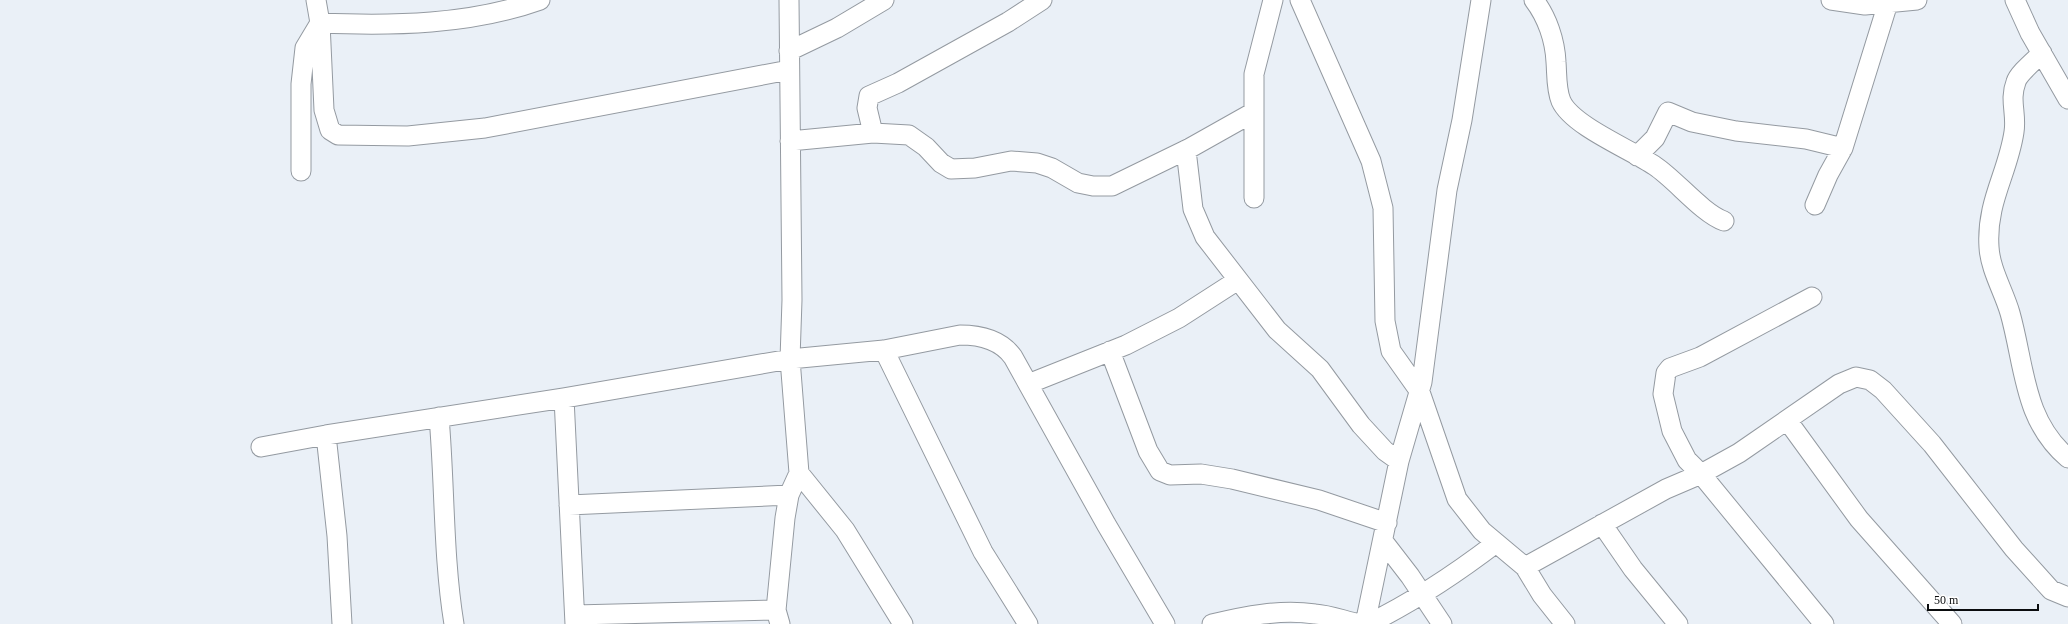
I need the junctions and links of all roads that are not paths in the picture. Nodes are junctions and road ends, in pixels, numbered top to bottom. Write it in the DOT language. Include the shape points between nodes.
graph roads {
  1 [pos="316,0"];
  2 [pos="540,0"];
  3 [pos="789,0"];
  4 [pos="884,0"];
  5 [pos="1042,0"];
  6 [pos="1273,0"];
  7 [pos="1300,0"];
  8 [pos="1481,0"];
  9 [pos="1534,0"];
  10 [pos="1831,0"];
  11 [pos="1917,0"];
  12 [pos="2015,0"];
  13 [pos="1888,3"];
  14 [pos="473,8"];
  15 [pos="320,23"];
  16 [pos="2042,53"];
  17 [pos="789,61"];
  18 [pos="2068,99"];
  19 [pos="1254,112"];
  20 [pos="873,133"];
  21 [pos="790,141"];
  22 [pos="1843,148"];
  23 [pos="1186,150"];
  24 [pos="1637,156"];
  25 [pos="301,171"];
  26 [pos="1254,198"];
  27 [pos="1815,205"];
  28 [pos="1724,221"];
  29 [pos="1238,280"];
  30 [pos="1812,297"];
  31 [pos="884,350"];
  32 [pos="1110,351"];
  33 [pos="790,359"];
  34 [pos="1028,384"];
  35 [pos="1420,392"];
  36 [pos="564,398"];
  37 [pos="440,417"];
  38 [pos="1787,420"];
  39 [pos="326,435"];
  40 [pos="261,447"];
  41 [pos="2068,458"];
  42 [pos="1400,461"];
  43 [pos="799,473"];
  44 [pos="1701,474"];
  45 [pos="789,495"];
  46 [pos="569,505"];
  47 [pos="1387,522"];
  48 [pos="1602,524"];
  49 [pos="1383,541"];
  50 [pos="1496,543"];
  51 [pos="1525,567"];
  52 [pos="1421,593"];
  53 [pos="2068,597"];
  54 [pos="778,617"];
  55 [pos="575,620"];
  56 [pos="342,624"];
  57 [pos="454,624"];
  58 [pos="903,624"];
  59 [pos="1028,624"];
  60 [pos="1164,624"];
  61 [pos="1212,624"];
  62 [pos="1360,624"];
  63 [pos="1366,624"];
  64 [pos="1442,624"];
  65 [pos="1565,624"];
  66 [pos="1678,624"];
  67 [pos="1824,624"];
  68 [pos="1952,624"];
  1 -- 15 [label="street"];
  2 -- 14 [label="street" via="512,10"];
  3 -- 17 [label="street"];
  4 -- 17 [label="street"];
  5 -- 20 [label="street" via="1008,22 898,83 869,96 867,108"];
  6 -- 19 [label="street" via="1254,74"];
  7 -- 35 [label="street" via="1371,162 1383,208 1385,321 1391,351"];
  8 -- 35 [label="street" via="1462,120 1447,190"];
  9 -- 24 [label="street" via="1547,20 1554,47 1559,96 1563,106 1592,129"];
  10 -- 13 [label="street" via="1865,5"];
  11 -- 13 [label="street"];
  12 -- 16 [label="street"];
  13 -- 22 [label="street"];
  14 -- 15 [label="street" via="370,25"];
  15 -- 17 [label="street" via="324,110 330,130 338,135 408,136 485,128"];
  15 -- 25 [label="street" via="305,48 301,84"];
  16 -- 18 [label="street"];
  16 -- 41 [label="street" via="2016,80 2012,96 2016,126 1993,200 1989,248 2013,324 2027,390 2038,421 2054,446"];
  17 -- 21 [label="street"];
  19 -- 23 [label="street"];
  19 -- 26 [label="street"];
  20 -- 21 [label="street"];
  20 -- 23 [label="street" via="910,136 951,169 975,168 1012,161 1037,163 1052,168 1078,183 1092,186 1112,186"];
  21 -- 33 [label="street"];
  22 -- 24 [label="street" via="1806,139 1736,131 1692,122 1668,112 1655,138"];
  22 -- 27 [label="street"];
  23 -- 29 [label="street" via="1193,209 1205,237"];
  24 -- 28 [label="street" via="1656,166 1707,210"];
  29 -- 32 [label="street" via="1179,318"];
  29 -- 42 [label="street" via="1278,330 1320,369 1360,425 1385,451"];
  30 -- 44 [label="street" via="1700,357 1670,368 1666,373 1663,394 1672,431 1687,460"];
  31 -- 33 [label="street"];
  31 -- 34 [label="street" via="960,335 980,337 1003,345"];
  31 -- 59 [label="street" via="983,552"];
  32 -- 34 [label="street"];
  32 -- 47 [label="street" via="1148,451 1160,471 1170,475 1201,474 1232,479 1319,500"];
  33 -- 36 [label="street"];
  33 -- 43 [label="street"];
  34 -- 60 [label="street"];
  35 -- 42 [label="street"];
  35 -- 50 [label="street" via="1457,499 1482,531"];
  36 -- 37 [label="street"];
  36 -- 46 [label="street"];
  37 -- 39 [label="street"];
  37 -- 57 [label="street" via="447,564"];
  38 -- 44 [label="street" via="1739,453"];
  38 -- 53 [label="street" via="1840,384 1856,377 1870,380 1893,400 1927,438 2014,549 2051,590"];
  38 -- 68 [label="street" via="1860,518"];
  39 -- 40 [label="street"];
  39 -- 56 [label="street" via="337,536"];
  42 -- 47 [label="street"];
  43 -- 45 [label="street"];
  43 -- 58 [label="street" via="845,530"];
  44 -- 48 [label="street" via="1666,489"];
  44 -- 67 [label="street"];
  45 -- 46 [label="street"];
  45 -- 54 [label="street"];
  46 -- 55 [label="street"];
  47 -- 49 [label="street"];
  48 -- 51 [label="street"];
  48 -- 66 [label="street" via="1633,569"];
  49 -- 52 [label="street"];
  49 -- 63 [label="street"];
  50 -- 51 [label="street"];
  50 -- 52 [label="street"];
  51 -- 65 [label="street" via="1542,595"];
  52 -- 63 [label="street" via="1390,613"];
  52 -- 64 [label="street"];
  54 -- 55 [label="street"];
  61 -- 62 [label="street" via="1243,617 1289,612 1316,614"];
}
